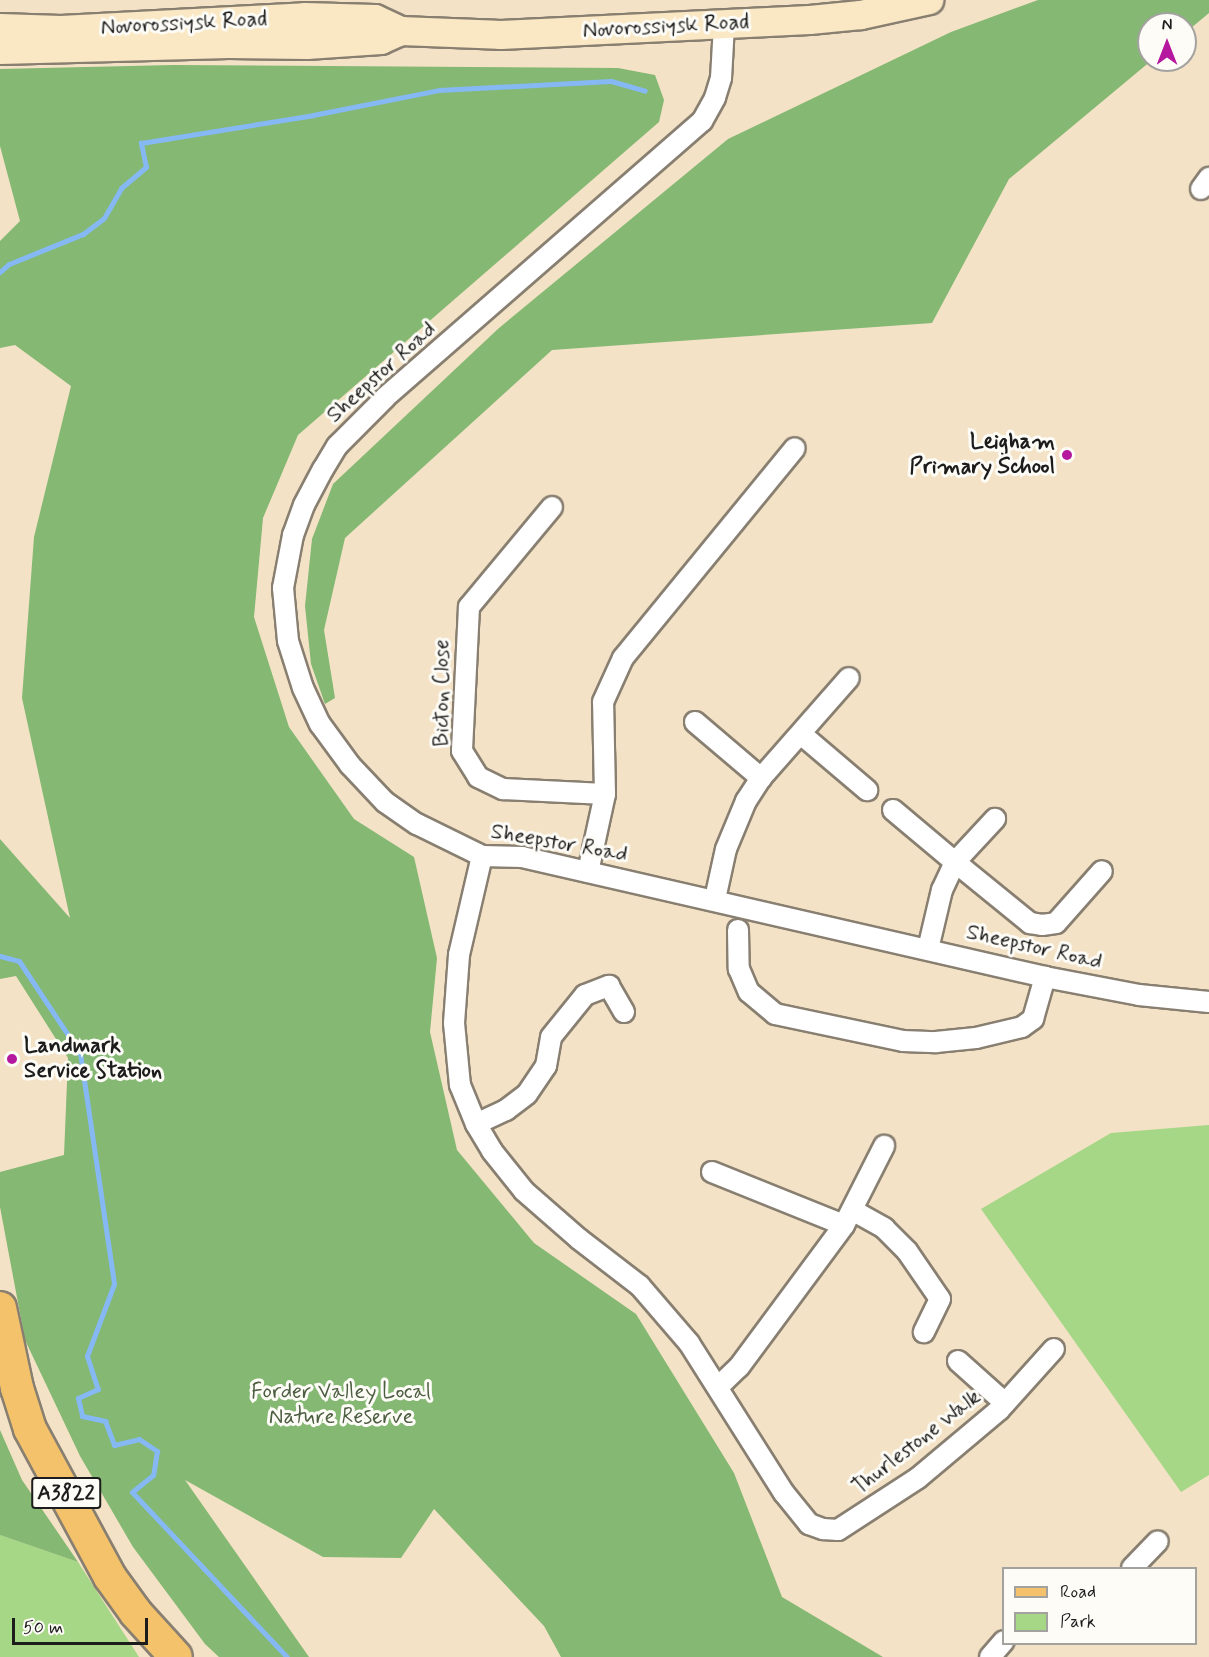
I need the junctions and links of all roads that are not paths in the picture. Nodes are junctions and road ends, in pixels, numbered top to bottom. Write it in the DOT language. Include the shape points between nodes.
graph roads {
  1 [pos="929,0"];
  2 [pos="724,25"];
  3 [pos="0,28"];
  4 [pos="401,31"];
  5 [pos="0,50"];
  6 [pos="795,448"];
  7 [pos="552,507"];
  8 [pos="849,678"];
  9 [pos="695,722"];
  10 [pos="801,734"];
  11 [pos="761,778"];
  12 [pos="867,790"];
  13 [pos="605,794"];
  14 [pos="893,810"];
  15 [pos="995,819"];
  16 [pos="482,856"];
  17 [pos="955,862"];
  18 [pos="1102,871"];
  19 [pos="588,872"];
  20 [pos="715,899"];
  21 [pos="738,930"];
  22 [pos="928,949"];
  23 [pos="1045,977"];
  24 [pos="1209,1002"];
  25 [pos="624,1012"];
  26 [pos="476,1124"];
  27 [pos="884,1146"];
  28 [pos="712,1172"];
  29 [pos="848,1217"];
  30 [pos="0,1308"];
  31 [pos="924,1332"];
  32 [pos="1054,1349"];
  33 [pos="958,1361"];
  34 [pos="718,1387"];
  35 [pos="1005,1403"];
  36 [pos="1158,1541"];
  37 [pos="1134,1567"];
  38 [pos="1002,1643"];
  39 [pos="176,1657"];
  40 [pos="990,1657"];
  1 -- 2 [label="main road, Novorossiysk Road" via="861,15"];
  2 -- 4 [label="main road, Novorossiysk Road" via="501,35"];
  2 -- 16 [label="street, Sheepstor Road" via="721,78 702,121 385,398 337,446 304,505 293,535 285,565 284,613 303,688 320,724 350,765 385,802 417,824"];
  3 -- 4 [label="main road, Novorossiysk Road" via="61,30 305,17 375,19"];
  4 -- 5 [label="main road, Novorossiysk Road" via="381,40 307,45"];
  6 -- 13 [label="street" via="623,657 603,702"];
  7 -- 13 [label="street, Bicton Close" via="469,607 462,751 478,777 502,789"];
  8 -- 10 [label="street"];
  9 -- 11 [label="street"];
  10 -- 11 [label="street"];
  10 -- 12 [label="street"];
  11 -- 20 [label="street" via="737,817"];
  13 -- 19 [label="street"];
  14 -- 17 [label="street"];
  15 -- 17 [label="street"];
  16 -- 19 [label="street, Sheepstor Road" via="522,857"];
  16 -- 26 [label="street, Thurlestone Walk" via="459,955 454,1023 460,1085"];
  17 -- 18 [label="street" via="1030,923 1042,925 1056,923"];
  17 -- 22 [label="street" via="942,890"];
  19 -- 20 [label="street, Sheepstor Road"];
  20 -- 22 [label="street, Sheepstor Road"];
  21 -- 23 [label="street" via="739,969 749,992 775,1014 903,1041 976,1038 1022,1027 1034,1019"];
  22 -- 23 [label="street, Sheepstor Road"];
  23 -- 24 [label="street, Sheepstor Road" via="1138,995"];
  25 -- 26 [label="street" via="609,986 585,995 551,1037 546,1066 527,1094 506,1110"];
  26 -- 34 [label="street, Thurlestone Walk" via="524,1191 640,1286 689,1343"];
  27 -- 29 [label="street"];
  28 -- 29 [label="street"];
  29 -- 31 [label="street" via="884,1228 906,1251 940,1299"];
  29 -- 34 [label="street" via="740,1367"];
  30 -- 39 [label="main road, A3822" via="30,1429 110,1577"];
  32 -- 35 [label="street, Thurlestone Walk"];
  33 -- 35 [label="street"];
  34 -- 35 [label="street, Thurlestone Walk" via="798,1514 809,1524 838,1530 918,1478"];
  36 -- 37 [label="street"];
  38 -- 40 [label="street"];
}
